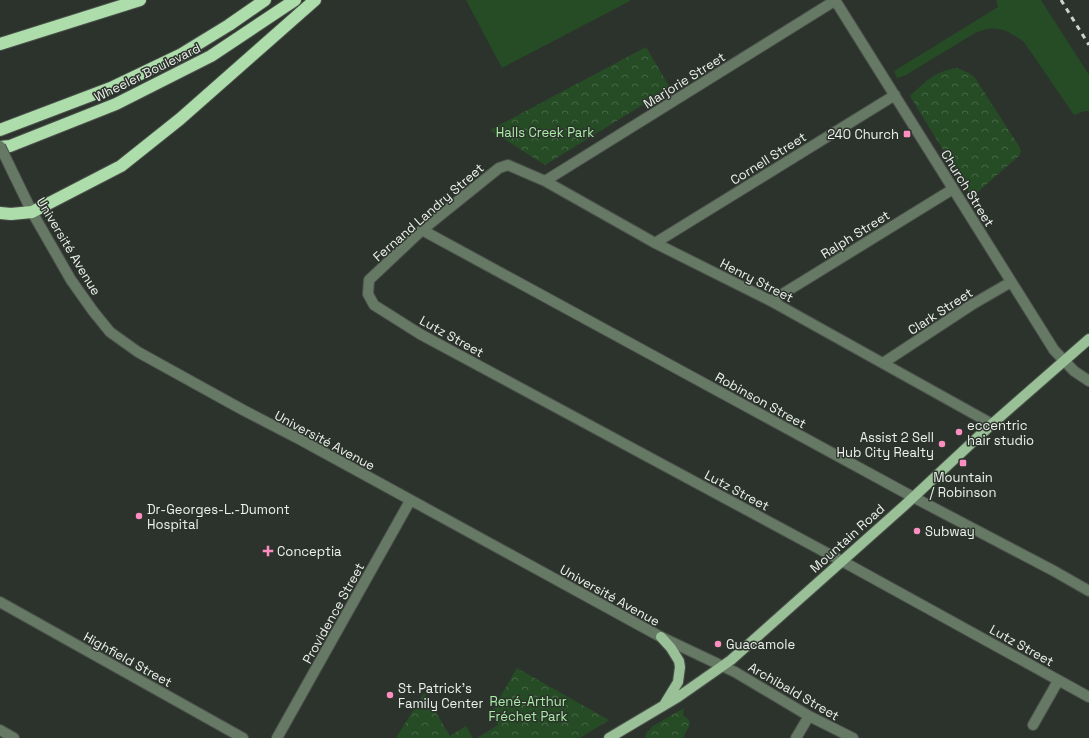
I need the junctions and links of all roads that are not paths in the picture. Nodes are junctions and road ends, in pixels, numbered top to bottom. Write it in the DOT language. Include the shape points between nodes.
graph roads {
  1 [pos="140,0"];
  2 [pos="265,0"];
  3 [pos="295,0"];
  4 [pos="315,0"];
  5 [pos="836,0"];
  6 [pos="0,44"];
  7 [pos="895,95"];
  8 [pos="0,130"];
  9 [pos="0,147"];
  10 [pos="508,165"];
  11 [pos="545,181"];
  12 [pos="953,189"];
  13 [pos="32,212"];
  14 [pos="0,214"];
  15 [pos="422,230"];
  16 [pos="655,243"];
  17 [pos="1011,282"];
  18 [pos="771,301"];
  19 [pos="374,305"];
  20 [pos="1089,339"];
  21 [pos="1064,361"];
  22 [pos="884,363"];
  23 [pos="1089,381"];
  24 [pos="992,424"];
  25 [pos="913,497"];
  26 [pos="410,501"];
  27 [pos="841,561"];
  28 [pos="1089,591"];
  29 [pos="0,602"];
  30 [pos="660,638"];
  31 [pos="723,666"];
  32 [pos="1058,681"];
  33 [pos="1089,697"];
  34 [pos="663,706"];
  35 [pos="809,716"];
  36 [pos="1033,725"];
  37 [pos="0,730"];
  38 [pos="623,734"];
  39 [pos="14,738"];
  40 [pos="243,738"];
  41 [pos="277,738"];
  42 [pos="609,738"];
  43 [pos="796,738"];
  44 [pos="853,738"];
  1 -- 6 [label="highway"];
  2 -- 8 [label="highway, Wheeler Boulevard" via="180,55 113,87"];
  3 -- 9 [label="highway, Wheeler Boulevard" via="211,56 116,104 10,146"];
  4 -- 13 [label="highway" via="180,119 121,166"];
  5 -- 7 [label="street, Church Street"];
  5 -- 11 [label="street, Marjorie Street"];
  7 -- 12 [label="street, Church Street"];
  7 -- 16 [label="street, Cornell Street"];
  9 -- 13 [label="street, Université Avenue, bridge"];
  10 -- 11 [label="street, Henry Street"];
  10 -- 15 [label="street, Fernand Landry Street" via="499,168"];
  11 -- 16 [label="street, Henry Street"];
  12 -- 17 [label="street, Church Street"];
  12 -- 18 [label="street, Ralph Street"];
  13 -- 14 [label="highway"];
  13 -- 26 [label="street, Université Avenue" via="71,280 110,332 138,352"];
  15 -- 19 [label="street, Fernand Landry Street" via="369,280 368,294"];
  15 -- 25 [label="street, Robinson Street"];
  16 -- 18 [label="street, Henry Street"];
  17 -- 21 [label="street, Church Street" via="1054,350"];
  17 -- 22 [label="street, Clark Street"];
  18 -- 22 [label="street, Henry Street"];
  19 -- 27 [label="street, Lutz Street" via="420,334"];
  20 -- 21 [label="main road, Mountain Road"];
  21 -- 23 [label="street, Church Street"];
  21 -- 24 [label="main road, Mountain Road"];
  22 -- 24 [label="street, Henry Street"];
  24 -- 25 [label="main road, Mountain Road"];
  25 -- 27 [label="main road, Mountain Road"];
  25 -- 28 [label="street, Robinson Street"];
  26 -- 30 [label="street, Université Avenue"];
  26 -- 41 [label="street, Providence Street"];
  27 -- 31 [label="main road, Mountain Road"];
  27 -- 32 [label="street, Lutz Street"];
  29 -- 40 [label="street, Highfield Street"];
  30 -- 31 [label="street, Université Avenue"];
  30 -- 34 [label="main road" via="671,648 680,667 678,682"];
  31 -- 34 [label="main road, Mountain Road"];
  31 -- 35 [label="street, Archibald Street"];
  32 -- 33 [label="street, Lutz Street"];
  32 -- 36 [label="street"];
  34 -- 38 [label="main road, Mountain Road"];
  35 -- 43 [label="street"];
  35 -- 44 [label="street, Archibald Street"];
  37 -- 39 [label="street"];
  38 -- 42 [label="main road, Mountain Road"];
}
